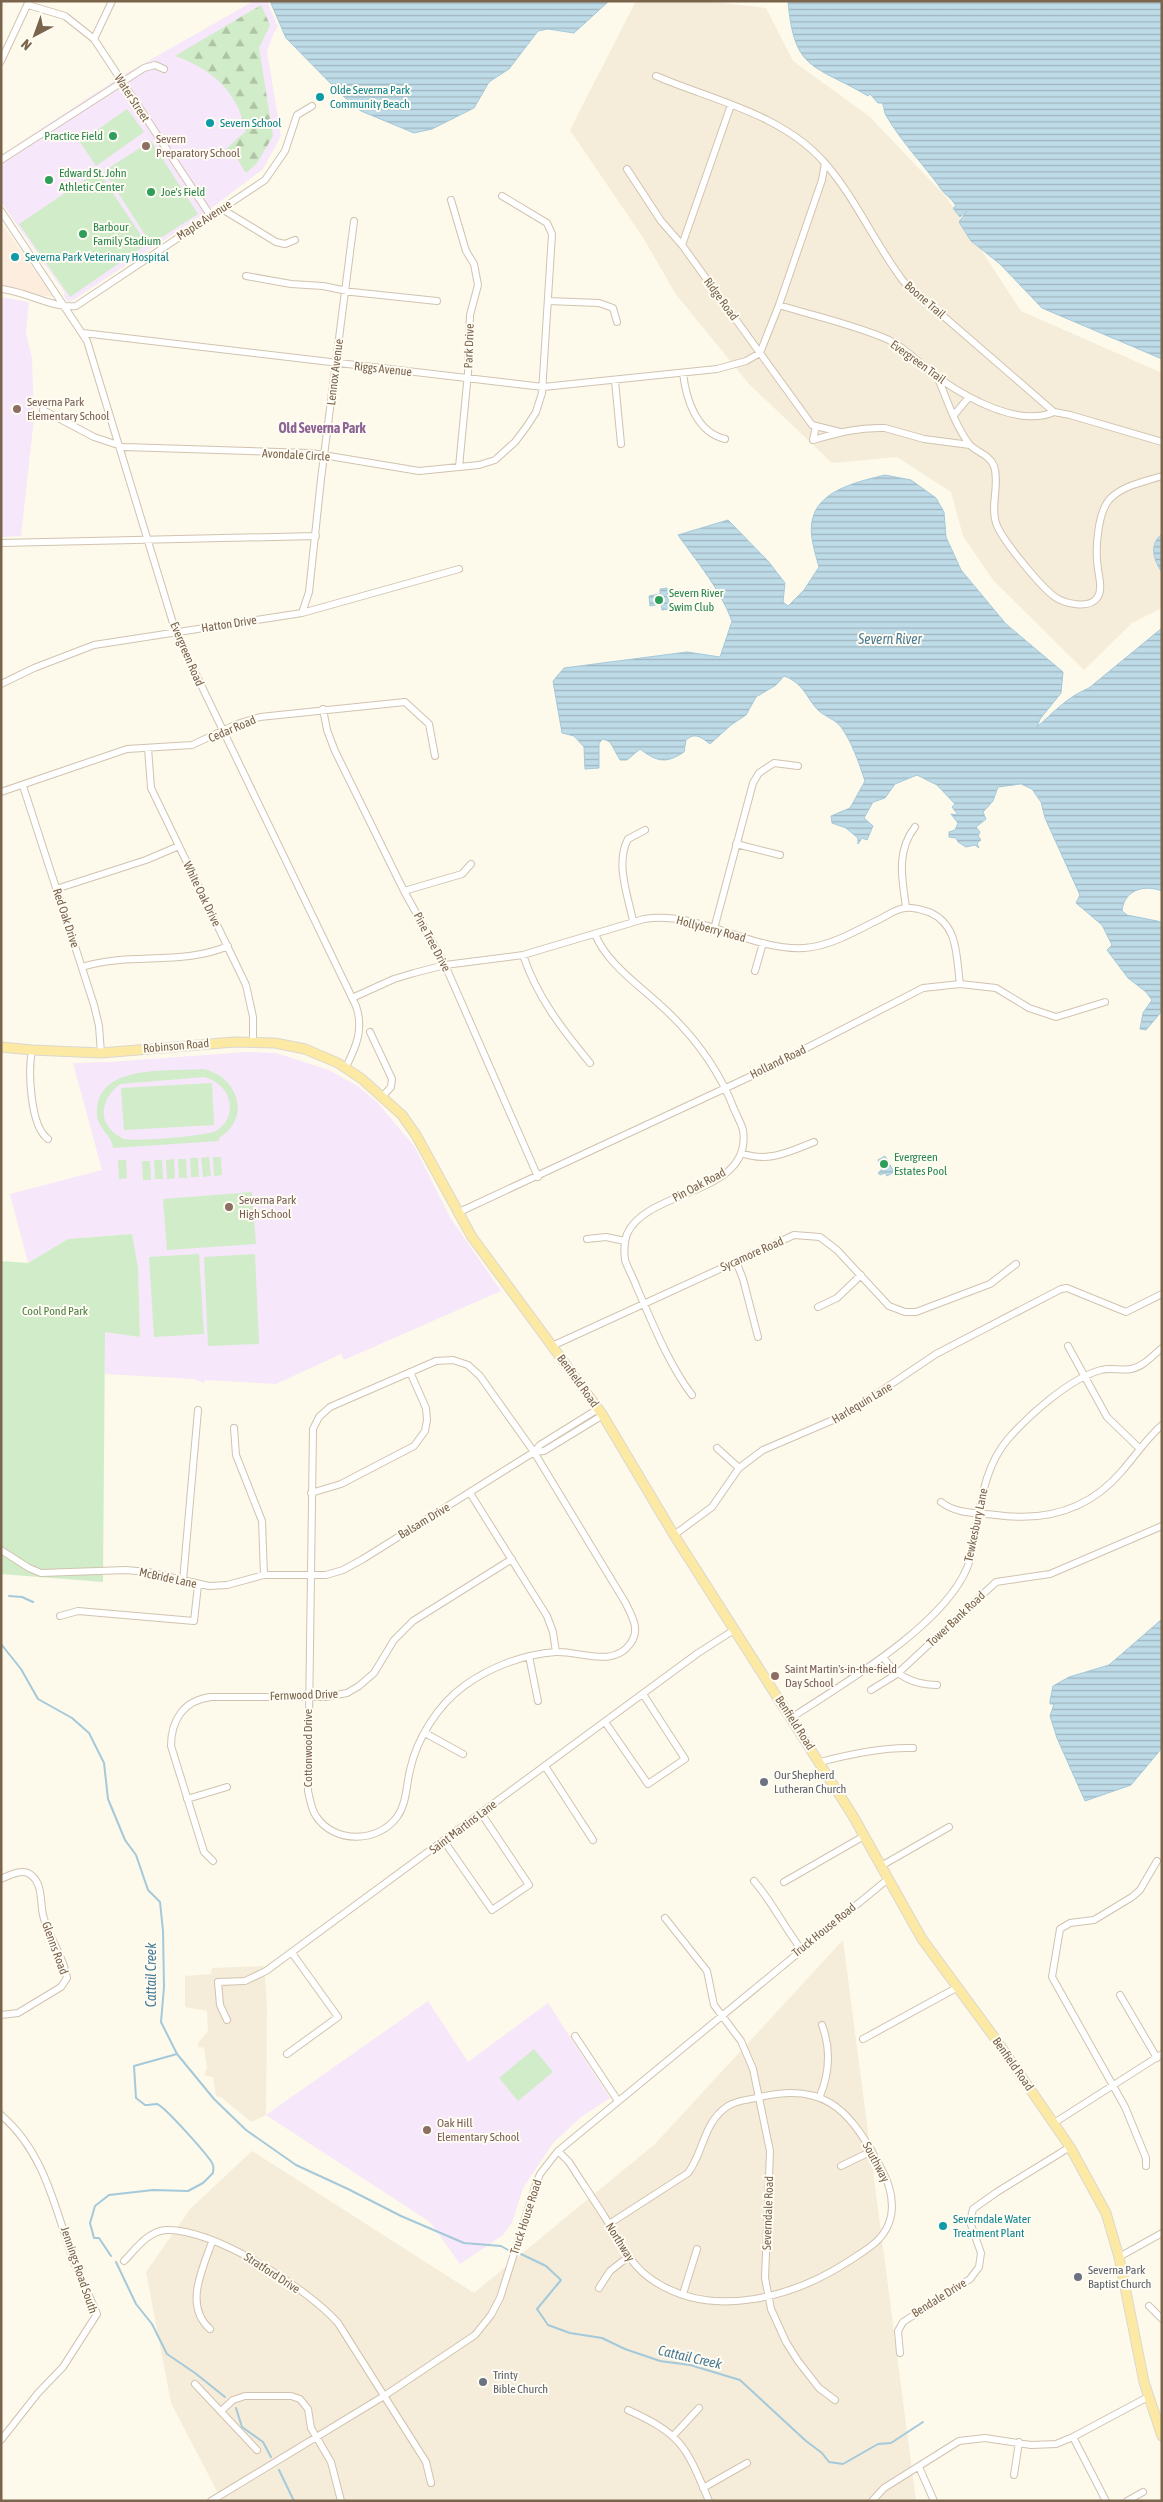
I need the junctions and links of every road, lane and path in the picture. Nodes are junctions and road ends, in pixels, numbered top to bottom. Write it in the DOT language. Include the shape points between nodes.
graph roads {
  1 [pos="112,1"];
  2 [pos="28,3"];
  3 [pos="94,39"];
  4 [pos="1,61"];
  5 [pos="164,69"];
  6 [pos="656,76"];
  7 [pos="121,82"];
  8 [pos="731,105"];
  9 [pos="312,106"];
  10 [pos="1,160"];
  11 [pos="825,163"];
  12 [pos="627,169"];
  13 [pos="502,196"];
  14 [pos="451,200"];
  15 [pos="222,209"];
  16 [pos="1,211"];
  17 [pos="210,216"];
  18 [pos="354,220"];
  19 [pos="295,240"];
  20 [pos="682,245"];
  21 [pos="246,276"];
  22 [pos="1,289"];
  23 [pos="345,290"];
  24 [pos="437,301"];
  25 [pos="548,301"];
  26 [pos="779,304"];
  27 [pos="66,306"];
  28 [pos="617,322"];
  29 [pos="84,333"];
  30 [pos="760,353"];
  31 [pos="336,363"];
  32 [pos="683,373"];
  33 [pos="938,378"];
  34 [pos="467,380"];
  35 [pos="615,381"];
  36 [pos="543,387"];
  37 [pos="969,396"];
  38 [pos="43,410"];
  39 [pos="1054,412"];
  40 [pos="954,415"];
  41 [pos="816,426"];
  42 [pos="961,430"];
  43 [pos="840,432"];
  44 [pos="725,440"];
  45 [pos="1162,442"];
  46 [pos="621,444"];
  47 [pos="955,444"];
  48 [pos="120,445"];
  49 [pos="970,445"];
  50 [pos="325,455"];
  51 [pos="459,467"];
  52 [pos="1162,476"];
  53 [pos="316,536"];
  54 [pos="148,538"];
  55 [pos="1,543"];
  56 [pos="458,569"];
  57 [pos="302,613"];
  58 [pos="176,633"];
  59 [pos="1,684"];
  60 [pos="323,709"];
  61 [pos="222,732"];
  62 [pos="148,748"];
  63 [pos="436,756"];
  64 [pos="798,766"];
  65 [pos="23,786"];
  66 [pos="1,792"];
  67 [pos="915,827"];
  68 [pos="645,830"];
  69 [pos="736,844"];
  70 [pos="179,846"];
  71 [pos="780,855"];
  72 [pos="471,864"];
  73 [pos="56,889"];
  74 [pos="404,891"];
  75 [pos="906,908"];
  76 [pos="632,921"];
  77 [pos="714,929"];
  78 [pos="595,934"];
  79 [pos="763,943"];
  80 [pos="228,946"];
  81 [pos="523,955"];
  82 [pos="445,965"];
  83 [pos="82,967"];
  84 [pos="755,971"];
  85 [pos="960,984"];
  86 [pos="352,998"];
  87 [pos="1104,1002"];
  88 [pos="370,1032"];
  89 [pos="254,1041"];
  90 [pos="1,1047"];
  91 [pos="32,1050"];
  92 [pos="100,1052"];
  93 [pos="590,1063"];
  94 [pos="346,1067"];
  95 [pos="724,1088"];
  96 [pos="383,1096"];
  97 [pos="48,1139"];
  98 [pos="814,1142"];
  99 [pos="741,1153"];
  100 [pos="538,1178"];
  101 [pos="457,1213"];
  102 [pos="587,1239"];
  103 [pos="624,1241"];
  104 [pos="736,1261"];
  105 [pos="1016,1264"];
  106 [pos="861,1275"];
  107 [pos="1162,1294"];
  108 [pos="643,1302"];
  109 [pos="818,1307"];
  110 [pos="758,1337"];
  111 [pos="552,1346"];
  112 [pos="1068,1346"];
  113 [pos="1162,1348"];
  114 [pos="410,1372"];
  115 [pos="1084,1377"];
  116 [pos="692,1395"];
  117 [pos="198,1410"];
  118 [pos="601,1412"];
  119 [pos="1162,1425"];
  120 [pos="234,1428"];
  121 [pos="717,1448"];
  122 [pos="1139,1448"];
  123 [pos="534,1452"];
  124 [pos="739,1468"];
  125 [pos="311,1493"];
  126 [pos="470,1493"];
  127 [pos="941,1502"];
  128 [pos="979,1513"];
  129 [pos="1162,1526"];
  130 [pos="674,1535"];
  131 [pos="1,1550"];
  132 [pos="512,1559"];
  133 [pos="264,1575"];
  134 [pos="310,1575"];
  135 [pos="183,1581"];
  136 [pos="198,1585"];
  137 [pos="60,1616"];
  138 [pos="734,1630"];
  139 [pos="556,1652"];
  140 [pos="530,1656"];
  141 [pos="883,1657"];
  142 [pos="897,1674"];
  143 [pos="937,1685"];
  144 [pos="871,1690"];
  145 [pos="643,1694"];
  146 [pos="308,1697"];
  147 [pos="538,1701"];
  148 [pos="791,1718"];
  149 [pos="605,1722"];
  150 [pos="425,1733"];
  151 [pos="913,1748"];
  152 [pos="463,1754"];
  153 [pos="820,1762"];
  154 [pos="545,1766"];
  155 [pos="227,1787"];
  156 [pos="187,1799"];
  157 [pos="481,1813"];
  158 [pos="949,1827"];
  159 [pos="864,1836"];
  160 [pos="593,1840"];
  161 [pos="444,1841"];
  162 [pos="1157,1860"];
  163 [pos="213,1861"];
  164 [pos="881,1866"];
  165 [pos="1,1878"];
  166 [pos="888,1879"];
  167 [pos="754,1881"];
  168 [pos="784,1882"];
  169 [pos="665,1918"];
  170 [pos="801,1949"];
  171 [pos="292,1953"];
  172 [pos="958,1987"];
  173 [pos="1120,1995"];
  174 [pos="1,2015"];
  175 [pos="721,2016"];
  176 [pos="227,2020"];
  177 [pos="822,2025"];
  178 [pos="576,2036"];
  179 [pos="864,2039"];
  180 [pos="287,2054"];
  181 [pos="1159,2056"];
  182 [pos="1113,2086"];
  183 [pos="820,2096"];
  184 [pos="759,2097"];
  185 [pos="618,2101"];
  186 [pos="1,2115"];
  187 [pos="1054,2123"];
  188 [pos="1070,2147"];
  189 [pos="558,2151"];
  190 [pos="872,2151"];
  191 [pos="841,2166"];
  192 [pos="1146,2166"];
  193 [pos="609,2224"];
  194 [pos="1162,2233"];
  195 [pos="212,2242"];
  196 [pos="698,2249"];
  197 [pos="628,2257"];
  198 [pos="1119,2257"];
  199 [pos="124,2261"];
  200 [pos="599,2288"];
  201 [pos="684,2294"];
  202 [pos="768,2295"];
  203 [pos="1149,2306"];
  204 [pos="1160,2316"];
  205 [pos="210,2329"];
  206 [pos="900,2353"];
  207 [pos="195,2384"];
  208 [pos="384,2396"];
  209 [pos="1148,2397"];
  210 [pos="835,2400"];
  211 [pos="699,2408"];
  212 [pos="628,2410"];
  213 [pos="221,2411"];
  214 [pos="673,2436"];
  215 [pos="1162,2436"];
  216 [pos="1073,2437"];
  217 [pos="317,2438"];
  218 [pos="1,2440"];
  219 [pos="1018,2442"];
  220 [pos="257,2450"];
  221 [pos="747,2464"];
  222 [pos="919,2467"];
  223 [pos="1014,2475"];
  224 [pos="431,2483"];
  225 [pos="703,2488"];
  226 [pos="1142,2492"];
  227 [pos="211,2501"];
  228 [pos="341,2501"];
  229 [pos="709,2501"];
  230 [pos="872,2501"];
  231 [pos="934,2501"];
  232 [pos="1106,2501"];
  233 [pos="1127,2501"];
  1 -- 3 [label="street"];
  2 -- 3 [label="street, Water Street" via="65,16"];
  2 -- 4 [label="street"];
  3 -- 7 [label="street, Water Street"];
  5 -- 7 [label="street" via="150,66"];
  6 -- 8 [label="street, Boone Trail"];
  7 -- 10 [label="street"];
  7 -- 17 [label="street, Water Street"];
  8 -- 11 [label="street, Boone Trail" via="790,135"];
  8 -- 20 [label="street"];
  9 -- 15 [label="street, Maple Avenue" via="297,115 285,152 265,180"];
  11 -- 26 [label="street"];
  11 -- 39 [label="street, Boone Trail" via="904,282"];
  12 -- 20 [label="street, Ridge Road" via="661,221"];
  13 -- 25 [label="street, Avondale Circle" via="551,228"];
  14 -- 34 [label="street, Park Drive" via="466,251 476,269 478,286 470,316"];
  15 -- 17 [label="street, Maple Avenue"];
  15 -- 19 [label="street" via="276,242 285,244"];
  16 -- 27 [label="street, Evergreen Road"];
  17 -- 27 [label="street, Maple Avenue" via="76,306"];
  18 -- 23 [label="street, Lennox Avenue"];
  20 -- 30 [label="street, Ridge Road"];
  21 -- 23 [label="street"];
  22 -- 27 [label="street"];
  23 -- 24 [label="street"];
  23 -- 31 [label="street, Lennox Avenue"];
  25 -- 28 [label="street" via="604,304 613,308"];
  25 -- 36 [label="street, Avondale Circle"];
  26 -- 30 [label="street"];
  26 -- 33 [label="street, Evergreen Trail" via="886,339 909,352"];
  27 -- 29 [label="street, Evergreen Road"];
  29 -- 31 [label="street, Riggs Avenue"];
  29 -- 48 [label="street, Evergreen Road"];
  30 -- 32 [label="street, Riggs Avenue" via="728,367"];
  30 -- 41 [label="street, Ridge Road" via="812,425"];
  31 -- 34 [label="street, Riggs Avenue"];
  31 -- 50 [label="street, Lennox Avenue"];
  32 -- 35 [label="street, Riggs Avenue"];
  32 -- 44 [label="street" via="685,394 692,412 709,432"];
  33 -- 37 [label="street, Evergreen Trail"];
  33 -- 40 [label="street"];
  34 -- 36 [label="street, Riggs Avenue"];
  34 -- 51 [label="street, Park Drive"];
  35 -- 36 [label="street, Riggs Avenue"];
  35 -- 46 [label="street"];
  36 -- 51 [label="street, Avondale Circle" via="534,417 519,438 488,462"];
  37 -- 39 [label="street, Evergreen Trail" via="1020,415 1042,417"];
  37 -- 40 [label="street"];
  38 -- 48 [label="street, Avondale Circle" via="94,437"];
  39 -- 45 [label="street, Boone Trail"];
  40 -- 42 [label="street"];
  41 -- 43 [label="street"];
  41 -- 43 [label="street" via="813,440"];
  42 -- 47 [label="street"];
  42 -- 49 [label="street"];
  43 -- 47 [label="street" via="885,428"];
  47 -- 49 [label="street"];
  48 -- 50 [label="street, Avondale Circle"];
  48 -- 54 [label="street, Evergreen Road"];
  49 -- 52 [label="street" via="985,454 994,467 994,513 1000,532 1043,586 1055,597 1076,604 1091,604 1100,593 1097,547 1101,521 1112,496 1134,484"];
  50 -- 51 [label="street, Avondale Circle" via="412,471"];
  50 -- 53 [label="street, Lennox Avenue"];
  53 -- 54 [label="street"];
  53 -- 57 [label="street, Lennox Avenue" via="309,592"];
  54 -- 55 [label="street"];
  54 -- 58 [label="street, Evergreen Road"];
  56 -- 57 [label="street, Hatton Drive"];
  57 -- 58 [label="street, Hatton Drive"];
  58 -- 59 [label="street, Hatton Drive" via="94,645"];
  58 -- 61 [label="street, Evergreen Road"];
  60 -- 61 [label="street, Cedar Road" via="260,717"];
  60 -- 63 [label="street, Cedar Road" via="406,702 429,724"];
  60 -- 74 [label="street, Pine Tree Drive" via="335,751"];
  61 -- 62 [label="street, Cedar Road" via="192,745"];
  61 -- 86 [label="street, Evergreen Road"];
  62 -- 65 [label="street, Cedar Road" via="127,749"];
  62 -- 70 [label="street, White Oak Drive" via="151,788"];
  64 -- 69 [label="street" via="774,763 759,774 753,783"];
  65 -- 66 [label="street, Cedar Road"];
  65 -- 73 [label="street, Red Oak Drive"];
  67 -- 75 [label="street" via="906,839 902,859"];
  68 -- 76 [label="street" via="628,839 622,856"];
  69 -- 71 [label="street"];
  69 -- 77 [label="street"];
  70 -- 73 [label="street"];
  70 -- 80 [label="street, White Oak Drive"];
  72 -- 74 [label="street" via="462,874"];
  73 -- 83 [label="street, Red Oak Drive"];
  74 -- 82 [label="street, Pine Tree Drive"];
  75 -- 79 [label="street, Hollyberry Road" via="825,944 800,948"];
  75 -- 85 [label="street" via="928,912 948,926 955,943"];
  76 -- 77 [label="street, Hollyberry Road" via="668,917"];
  76 -- 78 [label="street, Hollyberry Road"];
  77 -- 79 [label="street, Hollyberry Road"];
  78 -- 81 [label="street, Hollyberry Road"];
  78 -- 95 [label="street" via="612,961 688,1031"];
  79 -- 84 [label="street"];
  80 -- 83 [label="street" via="203,954 100,962"];
  80 -- 89 [label="street, White Oak Drive" via="248,995"];
  81 -- 82 [label="street, Hollyberry Road"];
  81 -- 93 [label="street" via="555,1020"];
  82 -- 86 [label="street, Hollyberry Road" via="394,979"];
  82 -- 100 [label="street, Pine Tree Drive"];
  83 -- 92 [label="street, Red Oak Drive" via="99,1026"];
  85 -- 87 [label="street, Holland Road" via="1002,990 1029,1008 1056,1017"];
  85 -- 95 [label="street, Holland Road" via="923,988"];
  86 -- 94 [label="street, Evergreen Road" via="359,1015 359,1030"];
  88 -- 96 [label="street" via="392,1079 391,1087"];
  89 -- 92 [label="main road, Robinson Road"];
  89 -- 94 [label="main road, Robinson Road" via="305,1049"];
  90 -- 91 [label="main road, Robinson Road"];
  91 -- 92 [label="main road, Robinson Road"];
  91 -- 97 [label="street" via="29,1070 32,1095 39,1128"];
  94 -- 96 [label="main road, Benfield Road"];
  95 -- 99 [label="street" via="742,1130"];
  95 -- 100 [label="street, Holland Road"];
  96 -- 101 [label="main road, Benfield Road" via="416,1135"];
  98 -- 99 [label="street" via="767,1158"];
  99 -- 103 [label="street, Pin Oak Road" via="727,1173 638,1218"];
  100 -- 101 [label="street, Holland Road"];
  101 -- 111 [label="main road, Benfield Road"];
  102 -- 103 [label="street" via="606,1237"];
  103 -- 108 [label="street" via="626,1261"];
  104 -- 106 [label="street, Sycamore Road" via="771,1244 804,1234 820,1237"];
  104 -- 108 [label="street, Sycamore Road"];
  104 -- 110 [label="street"];
  105 -- 106 [label="street, Sycamore Road" via="990,1284 916,1312 889,1306"];
  106 -- 109 [label="street" via="837,1298"];
  107 -- 124 [label="street, Harlequin Lane" via="1126,1312 1067,1288 936,1354 847,1414 763,1450"];
  108 -- 111 [label="street, Sycamore Road"];
  108 -- 116 [label="street" via="674,1368"];
  111 -- 118 [label="main road, Benfield Road"];
  112 -- 115 [label="street"];
  113 -- 115 [label="street, Tewkesbury Lane" via="1140,1366 1129,1370 1100,1370"];
  114 -- 123 [label="street, Cottonwood Drive" via="443,1360 468,1366 480,1376"];
  114 -- 125 [label="street, Cottonwood Drive" via="330,1407 319,1417 313,1429"];
  114 -- 125 [label="street" via="428,1420 414,1446 341,1484"];
  115 -- 122 [label="street" via="1107,1417"];
  115 -- 128 [label="street, Tewkesbury Lane" via="1049,1401 1003,1445 985,1482"];
  117 -- 135 [label="street"];
  118 -- 123 [label="street, Balsam Drive" via="540,1445"];
  118 -- 130 [label="main road, Benfield Road"];
  119 -- 122 [label="street"];
  120 -- 133 [label="street" via="236,1455 262,1521"];
  121 -- 124 [label="street"];
  122 -- 128 [label="street" via="1107,1488 1076,1507 1051,1515 1025,1518"];
  123 -- 126 [label="street, Balsam Drive"];
  123 -- 139 [label="street, Cottonwood Drive" via="625,1602 636,1627 629,1646 613,1656"];
  124 -- 130 [label="street, Harlequin Lane" via="712,1507"];
  125 -- 134 [label="street, Cottonwood Drive"];
  126 -- 132 [label="street"];
  126 -- 134 [label="street, Balsam Drive" via="343,1570"];
  127 -- 128 [label="street" via="958,1511"];
  128 -- 141 [label="street, Tewkesbury Lane" via="968,1566 962,1578 926,1621"];
  129 -- 142 [label="street, Tower Bank Road" via="1050,1574 996,1582"];
  130 -- 138 [label="main road, Benfield Road"];
  131 -- 135 [label="street, McBride Lane" via="41,1573 126,1570"];
  132 -- 139 [label="street" via="551,1625"];
  132 -- 146 [label="street, Fernwood Drive" via="413,1621 394,1640 374,1673 359,1686 341,1695"];
  133 -- 134 [label="street, McBride Lane"];
  133 -- 136 [label="street, McBride Lane" via="228,1585"];
  134 -- 146 [label="street, Cottonwood Drive"];
  135 -- 136 [label="street, McBride Lane"];
  136 -- 137 [label="street" via="194,1621 78,1611"];
  138 -- 145 [label="street, Saint Martins Lane"];
  138 -- 148 [label="main road, Benfield Road"];
  139 -- 140 [label="street, Cottonwood Drive"];
  140 -- 147 [label="street"];
  140 -- 150 [label="street, Cottonwood Drive" via="504,1664 467,1684 440,1709"];
  141 -- 142 [label="street"];
  141 -- 148 [label="street, Tewkesbury Lane"];
  142 -- 143 [label="street" via="923,1685"];
  142 -- 144 [label="street, Tower Bank Road"];
  145 -- 149 [label="street, Saint Martins Lane"];
  145 -- 149 [label="street" via="685,1759 648,1784"];
  146 -- 150 [label="street, Cottonwood Drive" via="308,1791 316,1816 330,1830 352,1838 374,1834 397,1817 404,1804 410,1769"];
  146 -- 156 [label="street, Fernwood Drive" via="211,1697 188,1705 172,1729 171,1740"];
  148 -- 153 [label="main road, Benfield Road"];
  149 -- 154 [label="street, Saint Martins Lane"];
  150 -- 152 [label="street"];
  151 -- 153 [label="street" via="854,1754"];
  153 -- 159 [label="main road, Benfield Road"];
  154 -- 157 [label="street, Saint Martins Lane"];
  154 -- 160 [label="street"];
  155 -- 156 [label="street"];
  156 -- 163 [label="street, Fernwood Drive" via="204,1852"];
  157 -- 161 [label="street, Saint Martins Lane"];
  157 -- 161 [label="street" via="529,1885 492,1910"];
  158 -- 164 [label="street"];
  159 -- 164 [label="main road, Benfield Road"];
  159 -- 168 [label="street"];
  161 -- 171 [label="street, Saint Martins Lane"];
  162 -- 182 [label="street" via="1140,1890 1132,1897 1094,1920 1070,1923 1060,1929 1052,1977"];
  164 -- 166 [label="main road, Benfield Road"];
  165 -- 174 [label="street, Glenns Road" via="22,1872 35,1879 44,1916 67,1978 61,1987 18,2013"];
  166 -- 170 [label="street, Truck House Road"];
  166 -- 172 [label="main road, Benfield Road" via="922,1939"];
  167 -- 170 [label="street"];
  169 -- 175 [label="street, Severndale Road" via="707,1971 712,2001"];
  170 -- 175 [label="street, Truck House Road"];
  171 -- 176 [label="street, Saint Martins Lane" via="251,1979 218,1982 220,2006"];
  171 -- 180 [label="street" via="338,2017"];
  172 -- 179 [label="street"];
  172 -- 187 [label="main road, Benfield Road"];
  173 -- 181 [label="street"];
  175 -- 184 [label="street, Severndale Road" via="747,2051"];
  175 -- 185 [label="street, Truck House Road"];
  177 -- 183 [label="street" via="828,2046 826,2082"];
  178 -- 185 [label="street"];
  181 -- 182 [label="street"];
  182 -- 187 [label="street"];
  182 -- 192 [label="street" via="1144,2153"];
  183 -- 184 [label="street, Southway" via="793,2092"];
  183 -- 190 [label="street, Southway" via="847,2114"];
  184 -- 193 [label="street, Southway" via="726,2108 707,2130 688,2173"];
  184 -- 202 [label="street, Severndale Road" via="770,2152 765,2278"];
  185 -- 189 [label="street, Truck House Road"];
  186 -- 218 [label="street, Jennings Road South" via="16,2128 29,2147 54,2199 75,2265 97,2314 63,2367"];
  187 -- 188 [label="main road, Benfield Road"];
  188 -- 198 [label="main road, Benfield Road" via="1106,2213"];
  188 -- 206 [label="street, Bendale Drive" via="973,2210 971,2230 981,2253 979,2267 970,2279 904,2322 898,2331"];
  189 -- 193 [label="street, Northway" via="569,2162"];
  189 -- 208 [label="street, Truck House Road" via="540,2174 500,2298 482,2328 467,2342"];
  190 -- 191 [label="street"];
  190 -- 202 [label="street, Southway" via="887,2178 892,2199 891,2216 882,2236 869,2249 830,2274 792,2291"];
  193 -- 197 [label="street, Northway"];
  194 -- 198 [label="street"];
  195 -- 199 [label="street, Stratford Drive" via="188,2233 165,2230 147,2238"];
  195 -- 205 [label="street" via="196,2297 200,2318"];
  195 -- 208 [label="street, Stratford Drive" via="252,2258 324,2308 338,2323"];
  196 -- 201 [label="street"];
  197 -- 200 [label="street" via="610,2271"];
  197 -- 201 [label="street, Northway" via="654,2281"];
  198 -- 209 [label="main road, Benfield Road"];
  201 -- 202 [label="street, Northway" via="718,2301"];
  202 -- 210 [label="street, Severndale Road" via="776,2324 786,2342 819,2388"];
  203 -- 204 [label="street"];
  207 -- 213 [label="street"];
  208 -- 217 [label="street, Truck House Road"];
  208 -- 224 [label="street, Stratford Drive" via="426,2462"];
  209 -- 215 [label="main road, Benfield Road"];
  209 -- 216 [label="street"];
  211 -- 214 [label="street"];
  212 -- 214 [label="street"];
  213 -- 217 [label="street" via="233,2400 245,2396 296,2397 306,2405 311,2428"];
  213 -- 220 [label="street"];
  214 -- 225 [label="street" via="688,2454"];
  216 -- 219 [label="street" via="1043,2446"];
  216 -- 232 [label="street"];
  217 -- 227 [label="street, Truck House Road"];
  217 -- 228 [label="street" via="331,2462"];
  219 -- 222 [label="street" via="966,2439"];
  219 -- 223 [label="street"];
  221 -- 225 [label="street"];
  222 -- 230 [label="street" via="884,2488"];
  222 -- 231 [label="street"];
  225 -- 229 [label="street"];
  226 -- 233 [label="street"];
}
